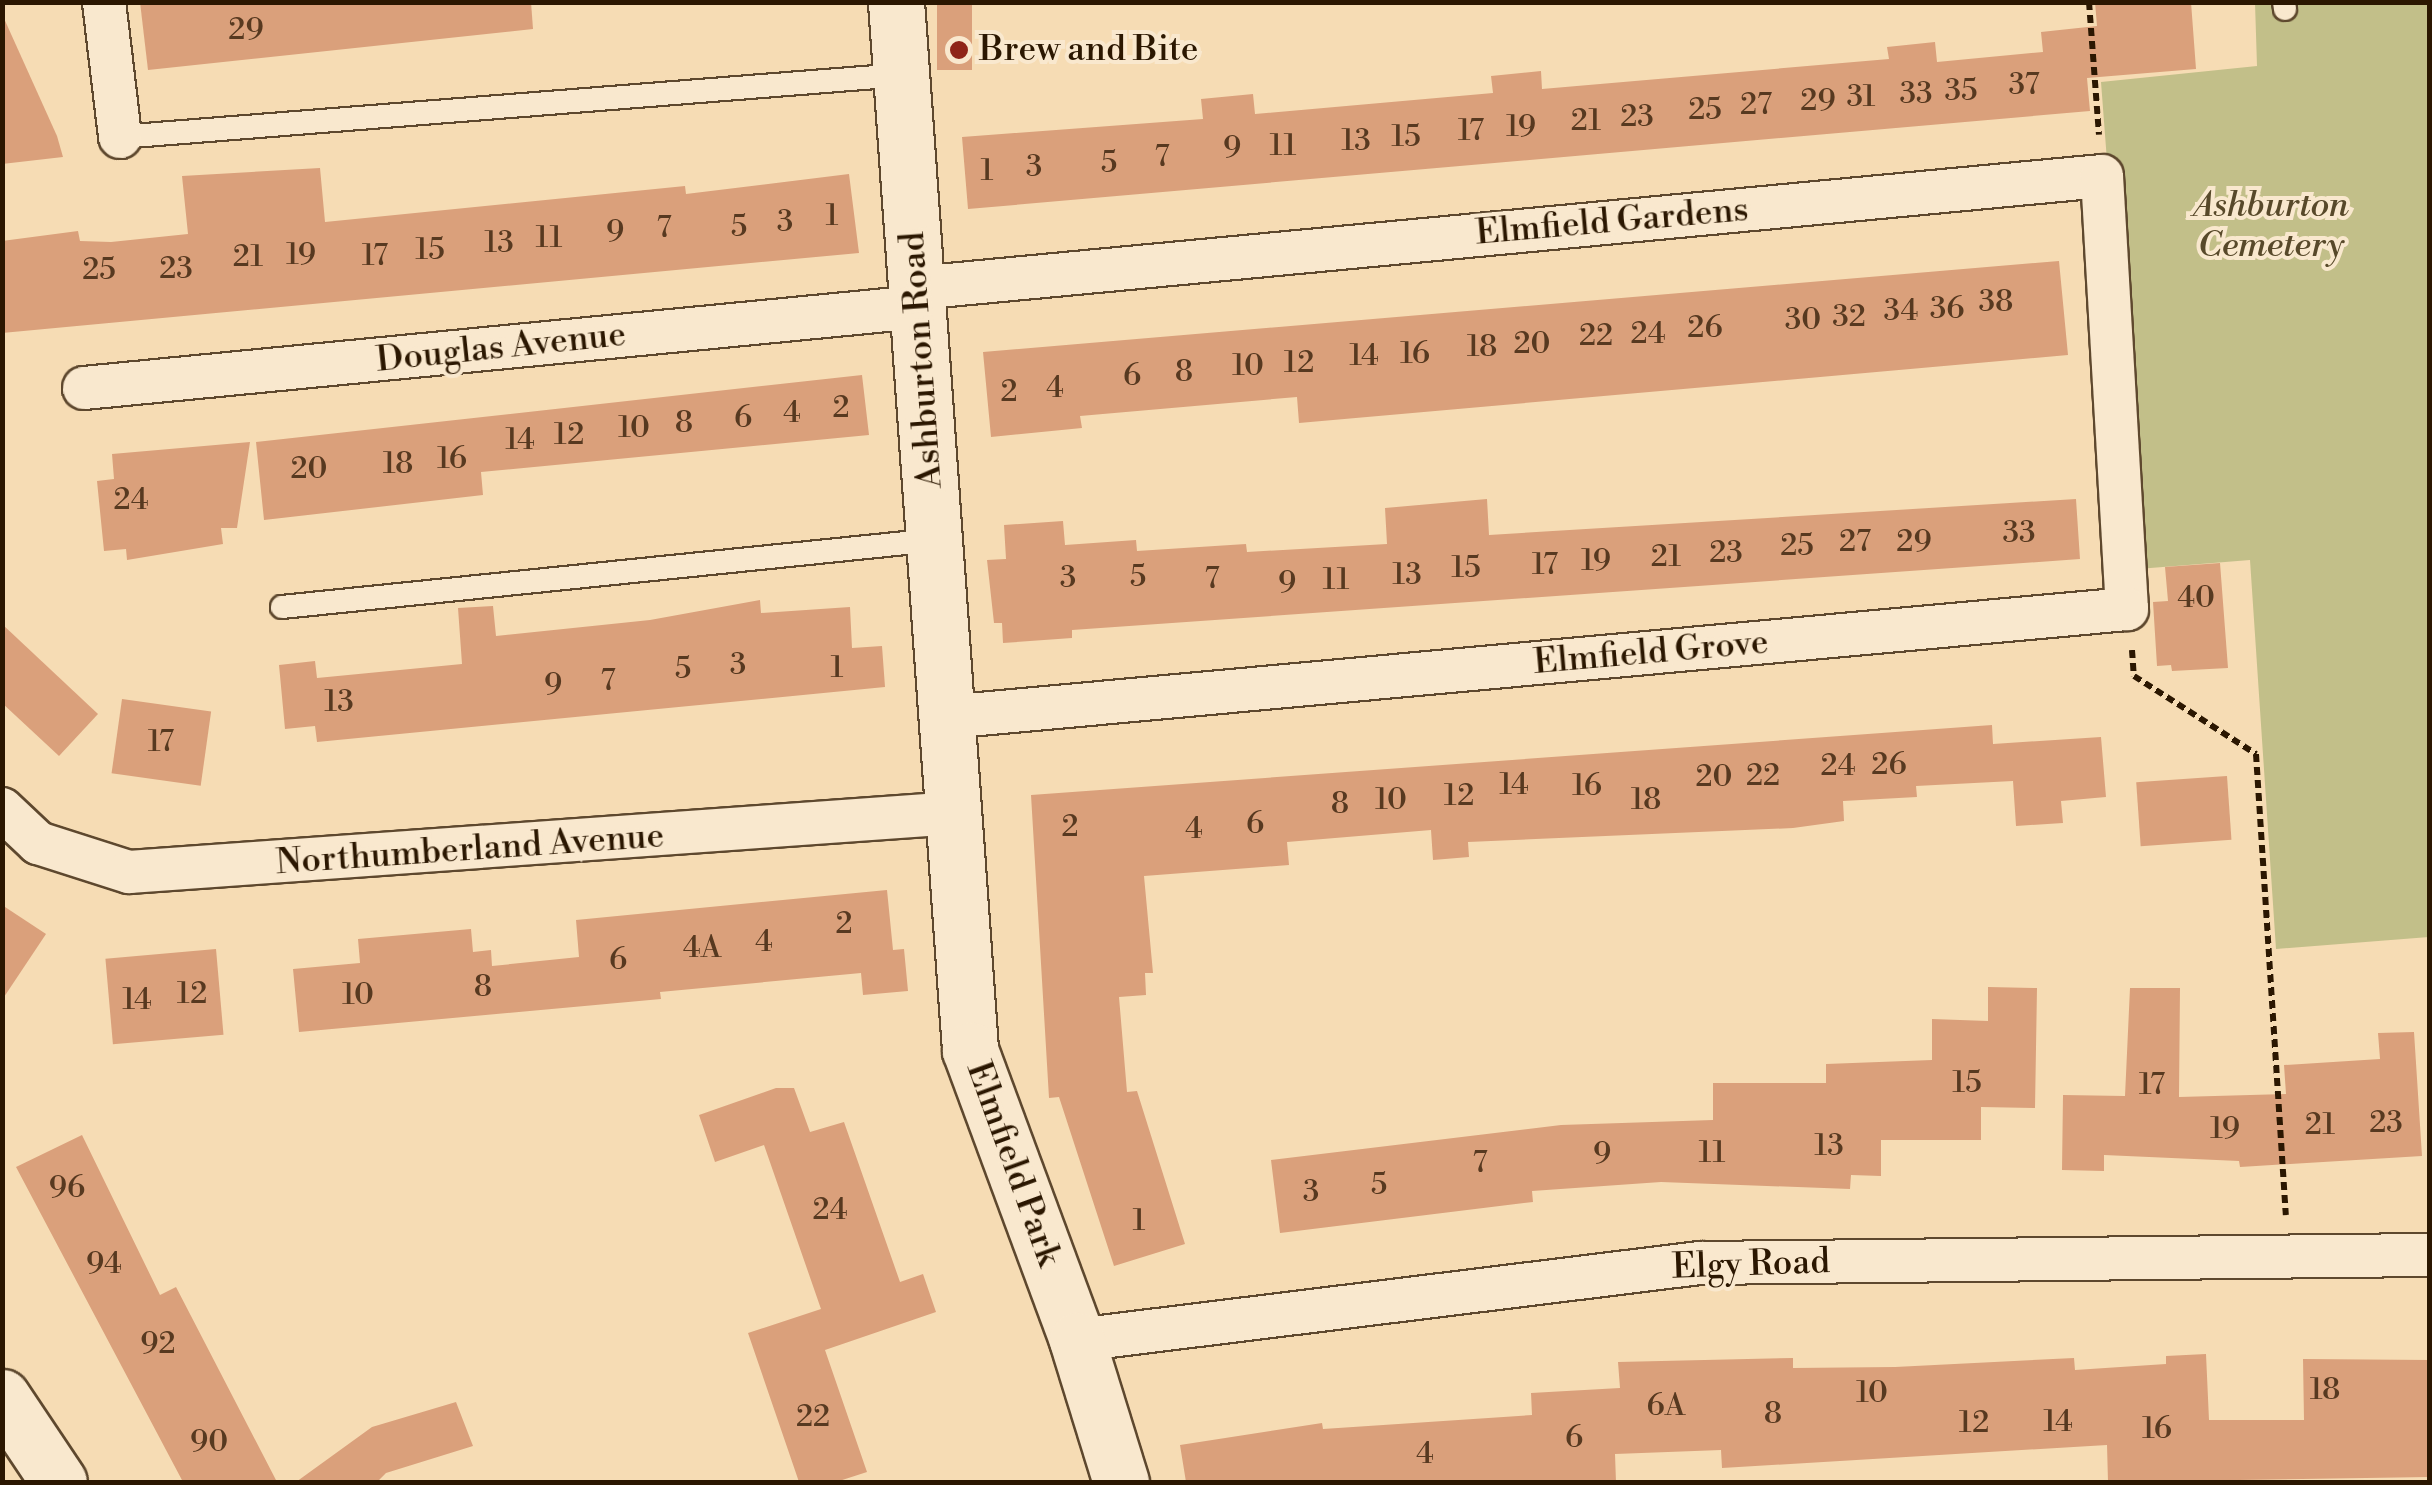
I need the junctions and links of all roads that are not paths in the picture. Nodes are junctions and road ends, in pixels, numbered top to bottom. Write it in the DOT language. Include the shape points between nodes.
graph roads {
  1 [pos="104,2"];
  2 [pos="896,2"];
  3 [pos="901,75"];
  4 [pos="120,137"];
  5 [pos="918,298"];
  6 [pos="84,388"];
  7 [pos="935,540"];
  8 [pos="282,607"];
  9 [pos="2128,610"];
  10 [pos="948,716"];
  11 [pos="2,810"];
  12 [pos="955,813"];
  13 [pos="2430,1256"];
  14 [pos="1078,1340"];
  15 [pos="2,1397"];
  16 [pos="60,1482"];
  17 [pos="1121,1482"];
  1 -- 4 [label="street"];
  2 -- 3 [label="street, Ashburton Road"];
  3 -- 4 [label="lane"];
  3 -- 5 [label="street, Ashburton Road"];
  5 -- 6 [label="street, Douglas Avenue"];
  5 -- 7 [label="street, Ashburton Road"];
  5 -- 9 [label="street, Elmfield Gardens" via="2102,176"];
  7 -- 8 [label="lane"];
  7 -- 10 [label="street, Ashburton Road"];
  9 -- 10 [label="street, Elmfield Grove"];
  10 -- 12 [label="street, Elmfield Park"];
  11 -- 12 [label="street, Northumberland Avenue" via="38,843 129,872"];
  12 -- 14 [label="street, Elmfield Park" via="970,1050"];
  13 -- 14 [label="street, Elgy Road" via="1700,1263"];
  14 -- 17 [label="street, Elmfield Park"];
  15 -- 16 [label="street"];
}
